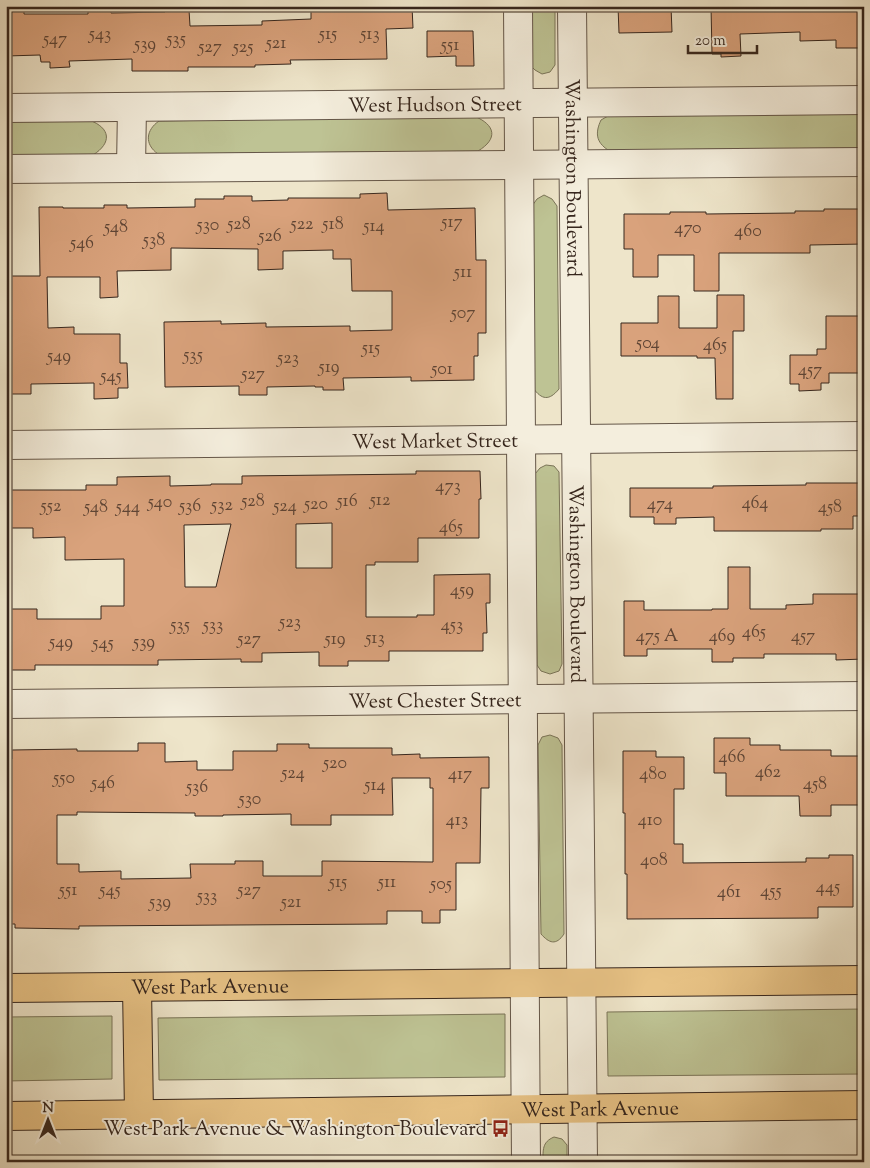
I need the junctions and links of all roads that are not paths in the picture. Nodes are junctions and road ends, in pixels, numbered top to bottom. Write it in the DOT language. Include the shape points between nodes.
graph roads {
  1 [pos="518,6"];
  2 [pos="572,6"];
  3 [pos="864,100"];
  4 [pos="572,102"];
  5 [pos="518,103"];
  6 [pos="132,107"];
  7 [pos="6,108"];
  8 [pos="864,162"];
  9 [pos="573,164"];
  10 [pos="518,165"];
  11 [pos="131,168"];
  12 [pos="6,169"];
  13 [pos="864,436"];
  14 [pos="576,439"];
  15 [pos="520,440"];
  16 [pos="6,445"];
  17 [pos="864,696"];
  18 [pos="522,699"];
  19 [pos="578,699"];
  20 [pos="6,704"];
  21 [pos="864,980"];
  22 [pos="581,983"];
  23 [pos="524,984"];
  24 [pos="136,987"];
  25 [pos="6,988"];
  26 [pos="864,1105"];
  27 [pos="525,1109"];
  28 [pos="582,1109"];
  29 [pos="139,1114"];
  30 [pos="6,1116"];
  31 [pos="526,1162"];
  32 [pos="583,1162"];
  1 -- 5 [label="street"];
  2 -- 4 [label="street, Washington Boulevard"];
  3 -- 4 [label="street, West Hudson Street"];
  4 -- 5 [label="street, West Hudson Street"];
  4 -- 9 [label="street, Washington Boulevard"];
  5 -- 6 [label="street, West Hudson Street"];
  5 -- 10 [label="street"];
  6 -- 7 [label="street, West Hudson Street"];
  6 -- 11 [label="street"];
  8 -- 9 [label="street"];
  9 -- 10 [label="street"];
  9 -- 14 [label="street, Washington Boulevard"];
  10 -- 11 [label="street"];
  10 -- 15 [label="street"];
  11 -- 12 [label="street"];
  13 -- 14 [label="street, West Market Street"];
  14 -- 15 [label="street, West Market Street"];
  14 -- 19 [label="street, Washington Boulevard"];
  15 -- 16 [label="street, West Market Street"];
  15 -- 18 [label="street"];
  17 -- 19 [label="street, West Chester Street"];
  18 -- 19 [label="street, West Chester Street"];
  18 -- 20 [label="street, West Chester Street"];
  18 -- 23 [label="street"];
  19 -- 22 [label="street, Washington Boulevard"];
  21 -- 22 [label="highway, West Park Avenue"];
  22 -- 23 [label="highway, West Park Avenue"];
  22 -- 28 [label="street, Washington Boulevard"];
  23 -- 24 [label="highway, West Park Avenue"];
  23 -- 27 [label="street"];
  24 -- 25 [label="highway, West Park Avenue"];
  24 -- 29 [label="highway"];
  26 -- 28 [label="highway, West Park Avenue"];
  27 -- 28 [label="highway, West Park Avenue"];
  27 -- 29 [label="highway, West Park Avenue"];
  27 -- 31 [label="street"];
  28 -- 32 [label="street, Washington Boulevard"];
  29 -- 30 [label="highway, West Park Avenue"];
}
